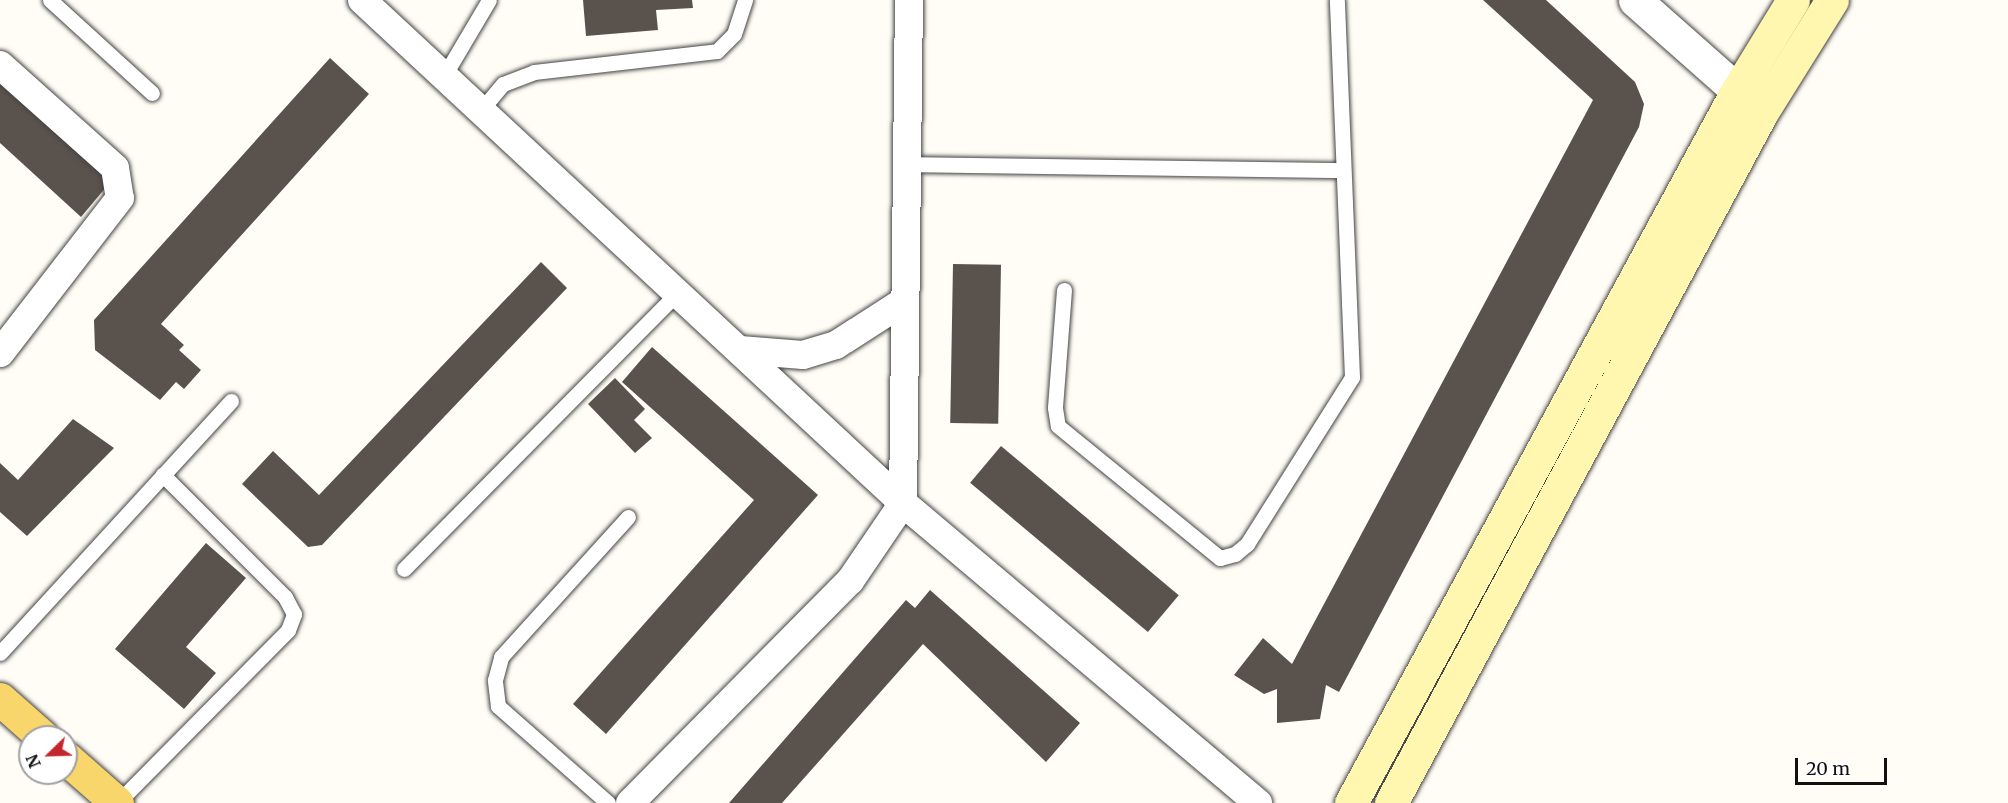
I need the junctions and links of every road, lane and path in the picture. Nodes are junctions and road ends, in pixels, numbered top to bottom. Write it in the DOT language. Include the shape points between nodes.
graph roads {
  1 [pos="50,0"];
  2 [pos="362,0"];
  3 [pos="489,0"];
  4 [pos="745,0"];
  5 [pos="909,0"];
  6 [pos="1337,0"];
  7 [pos="1635,0"];
  8 [pos="1793,0"];
  9 [pos="1832,0"];
  10 [pos="0,65"];
  11 [pos="444,76"];
  12 [pos="152,93"];
  13 [pos="1736,93"];
  14 [pos="481,110"];
  15 [pos="1762,112"];
  16 [pos="907,164"];
  17 [pos="1342,170"];
  18 [pos="1064,290"];
  19 [pos="678,292"];
  20 [pos="903,302"];
  21 [pos="740,350"];
  22 [pos="0,353"];
  23 [pos="231,401"];
  24 [pos="163,475"];
  25 [pos="903,502"];
  26 [pos="628,517"];
  27 [pos="404,569"];
  28 [pos="0,653"];
  29 [pos="0,699"];
  30 [pos="29,725"];
  31 [pos="78,769"];
  32 [pos="117,803"];
  33 [pos="608,803"];
  34 [pos="630,803"];
  35 [pos="1258,803"];
  36 [pos="1351,803"];
  37 [pos="1391,803"];
  1 -- 12 [label="lane"];
  2 -- 11 [label="street"];
  3 -- 11 [label="lane"];
  4 -- 14 [label="lane" via="734,34 717,51 534,72 503,84"];
  5 -- 16 [label="street"];
  6 -- 17 [label="lane"];
  7 -- 13 [label="street"];
  8 -- 13 [label="main road"];
  9 -- 15 [label="main road"];
  10 -- 22 [label="street" via="115,168 120,184 120,198"];
  11 -- 14 [label="street"];
  13 -- 15 [label="street"];
  13 -- 36 [label="main road"];
  14 -- 19 [label="street"];
  15 -- 37 [label="main road"];
  16 -- 17 [label="lane"];
  16 -- 20 [label="street"];
  17 -- 18 [label="lane" via="1352,376 1247,544 1235,554 1220,558 1058,426 1055,408"];
  19 -- 21 [label="street"];
  19 -- 27 [label="lane"];
  20 -- 21 [label="street" via="836,345 803,355"];
  20 -- 25 [label="street"];
  21 -- 25 [label="street"];
  23 -- 24 [label="lane"];
  24 -- 28 [label="lane"];
  24 -- 32 [label="lane" via="285,597 294,614 288,630"];
  25 -- 34 [label="street" via="850,581"];
  25 -- 35 [label="street"];
  26 -- 33 [label="lane" via="501,657 495,680 498,706"];
  29 -- 30 [label="main road"];
  31 -- 32 [label="main road"];
}
